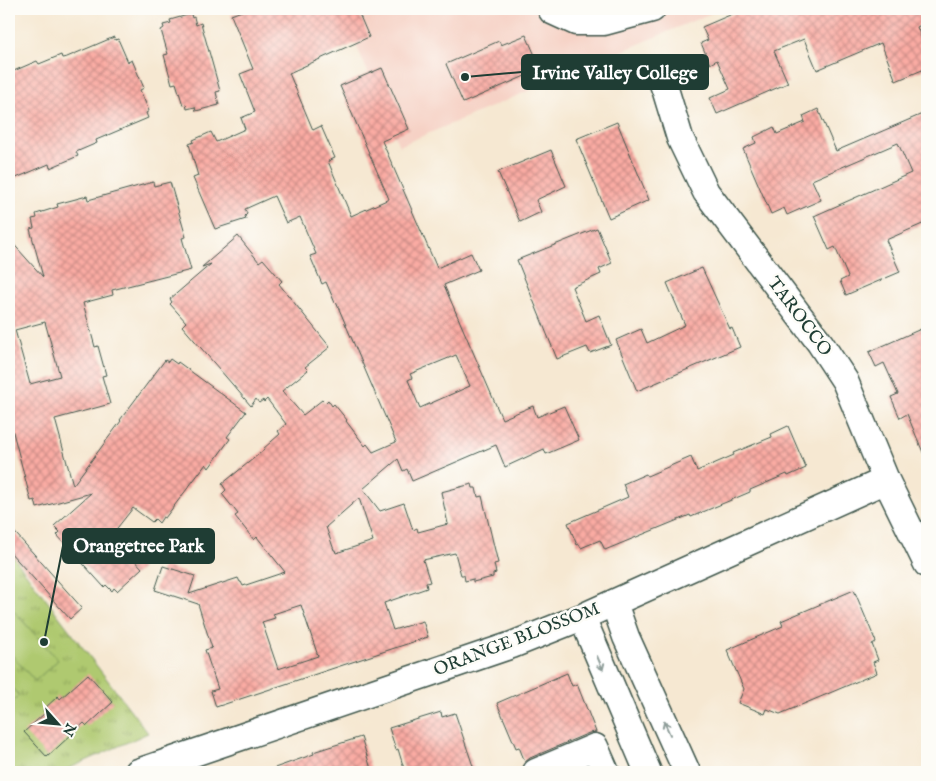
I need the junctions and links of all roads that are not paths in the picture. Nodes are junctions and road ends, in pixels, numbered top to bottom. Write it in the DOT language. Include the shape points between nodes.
graph roads {
  1 [pos="550,9"];
  2 [pos="652,9"];
  3 [pos="660,76"];
  4 [pos="886,480"];
  5 [pos="927,564"];
  6 [pos="614,603"];
  7 [pos="582,617"];
  8 [pos="138,772"];
  9 [pos="536,772"];
  10 [pos="606,772"];
  11 [pos="648,772"];
  12 [pos="687,772"];
  1 -- 2 [label="street" via="576,22 604,22"];
  3 -- 4 [label="street, TAROCCO" via="680,138 706,192 845,381"];
  4 -- 5 [label="street, TAROCCO"];
  4 -- 6 [label="street, ORANGE BLOSSOM"];
  6 -- 7 [label="street, ORANGE BLOSSOM"];
  12 -- 6 [label="street, one-way"];
  7 -- 8 [label="street, ORANGE BLOSSOM" via="512,645"];
  7 -- 11 [label="street, one-way"];
  9 -- 10 [label="street" via="595,747"];
}
